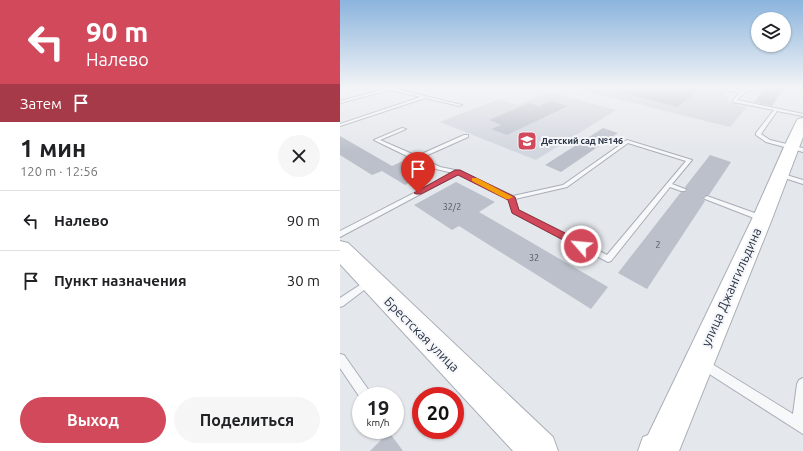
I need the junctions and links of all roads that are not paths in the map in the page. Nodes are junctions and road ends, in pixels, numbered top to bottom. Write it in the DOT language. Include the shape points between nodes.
graph roads {
  1 [pos="388,109"];
  2 [pos="772,109"];
  3 [pos="776,110"];
  4 [pos="803,116"];
  5 [pos="803,122"];
  6 [pos="340,125"];
  7 [pos="404,129"];
  8 [pos="466,136"];
  9 [pos="797,148"];
  10 [pos="415,159"];
  11 [pos="458,172"];
  12 [pos="791,178"];
  13 [pos="669,185"];
  14 [pos="683,190"];
  15 [pos="512,198"];
  16 [pos="707,198"];
  17 [pos="762,219"];
  18 [pos="340,234"];
  19 [pos="340,250"];
  20 [pos="370,281"];
  21 [pos="340,303"];
  22 [pos="340,359"];
  23 [pos="699,361"];
  24 [pos="803,384"];
  25 [pos="360,387"];
  26 [pos="800,426"];
  27 [pos="659,450"];
  28 [pos="539,451"];
  1 -- 6 [label="lane"];
  2 -- 3 [label="lane"];
  3 -- 4 [label="lane"];
  3 -- 9 [label="lane" via="758,134 768,140"];
  5 -- 9 [label="main road, улица Джангильдина"];
  7 -- 10 [label="lane" via="376,140"];
  8 -- 10 [label="lane"];
  9 -- 12 [label="main road, улица Джангильдина"];
  10 -- 11 [label="lane"];
  11 -- 15 [label="lane"];
  11 -- 18 [label="lane"];
  12 -- 17 [label="main road, улица Джангильдина"];
  13 -- 14 [label="lane"];
  13 -- 15 [label="lane" via="608,259 515,211"];
  13 -- 15 [label="lane" via="688,160 627,141 565,186"];
  16 -- 17 [label="lane"];
  17 -- 23 [label="main road, улица Джангильдина"];
  19 -- 20 [label="main road, Брестская улица"];
  20 -- 21 [label="lane"];
  20 -- 28 [label="main road, Брестская улица"];
  22 -- 25 [label="lane"];
  23 -- 26 [label="lane"];
  23 -- 27 [label="main road, улица Джангильдина"];
  24 -- 26 [label="lane"];
}
